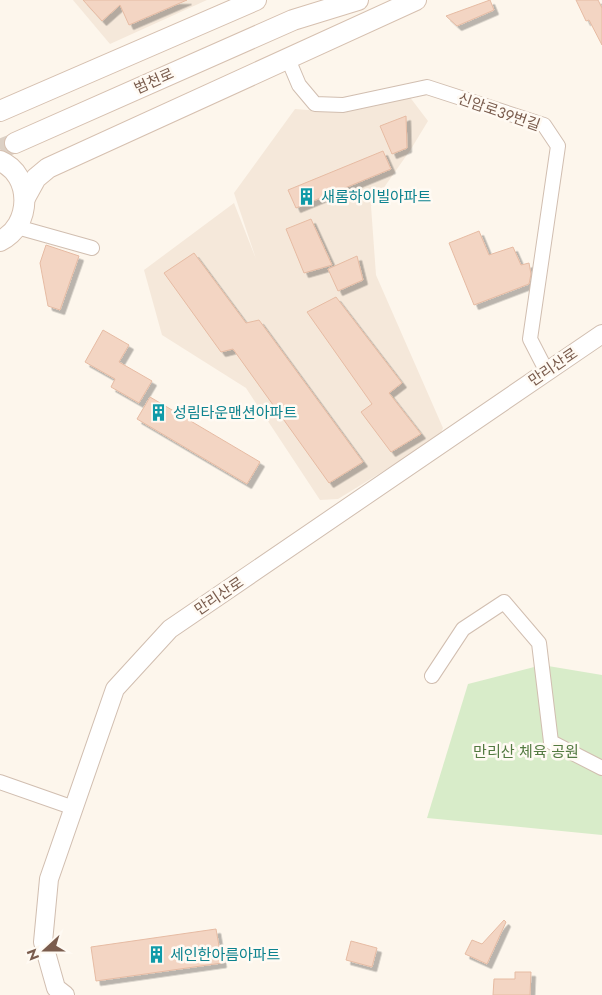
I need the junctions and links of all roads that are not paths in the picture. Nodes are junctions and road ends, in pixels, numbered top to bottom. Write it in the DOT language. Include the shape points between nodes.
graph roads {
  1 [pos="256,0"];
  2 [pos="325,0"];
  3 [pos="358,0"];
  4 [pos="416,0"];
  5 [pos="293,20"];
  6 [pos="288,60"];
  7 [pos="0,111"];
  8 [pos="15,143"];
  9 [pos="0,161"];
  10 [pos="25,198"];
  11 [pos="6,240"];
  12 [pos="92,248"];
  13 [pos="602,334"];
  14 [pos="547,372"];
  15 [pos="432,676"];
  16 [pos="602,768"];
  17 [pos="0,782"];
  18 [pos="74,808"];
  19 [pos="65,995"];
  1 -- 7 [label="main road"];
  2 -- 5 [label="main road, 범천로"];
  3 -- 5 [label="main road, 범천로"];
  4 -- 6 [label="main road"];
  5 -- 8 [label="main road, 범천로"];
  6 -- 10 [label="main road" via="48,168 36,178"];
  6 -- 14 [label="street, 신암로39번길" via="298,85 315,104 343,105 427,88 544,125 558,146 530,339"];
  9 -- 10 [label="main road" via="14,172 22,184"];
  10 -- 11 [label="main road" via="24,213"];
  11 -- 12 [label="street"];
  13 -- 14 [label="street, 만리산로"];
  14 -- 18 [label="street, 만리산로" via="170,629 115,689"];
  15 -- 16 [label="street" via="464,629 504,602 539,643 551,742"];
  17 -- 18 [label="street"];
  18 -- 19 [label="street, 만리산로" via="49,879 43,942 56,988"];
}
